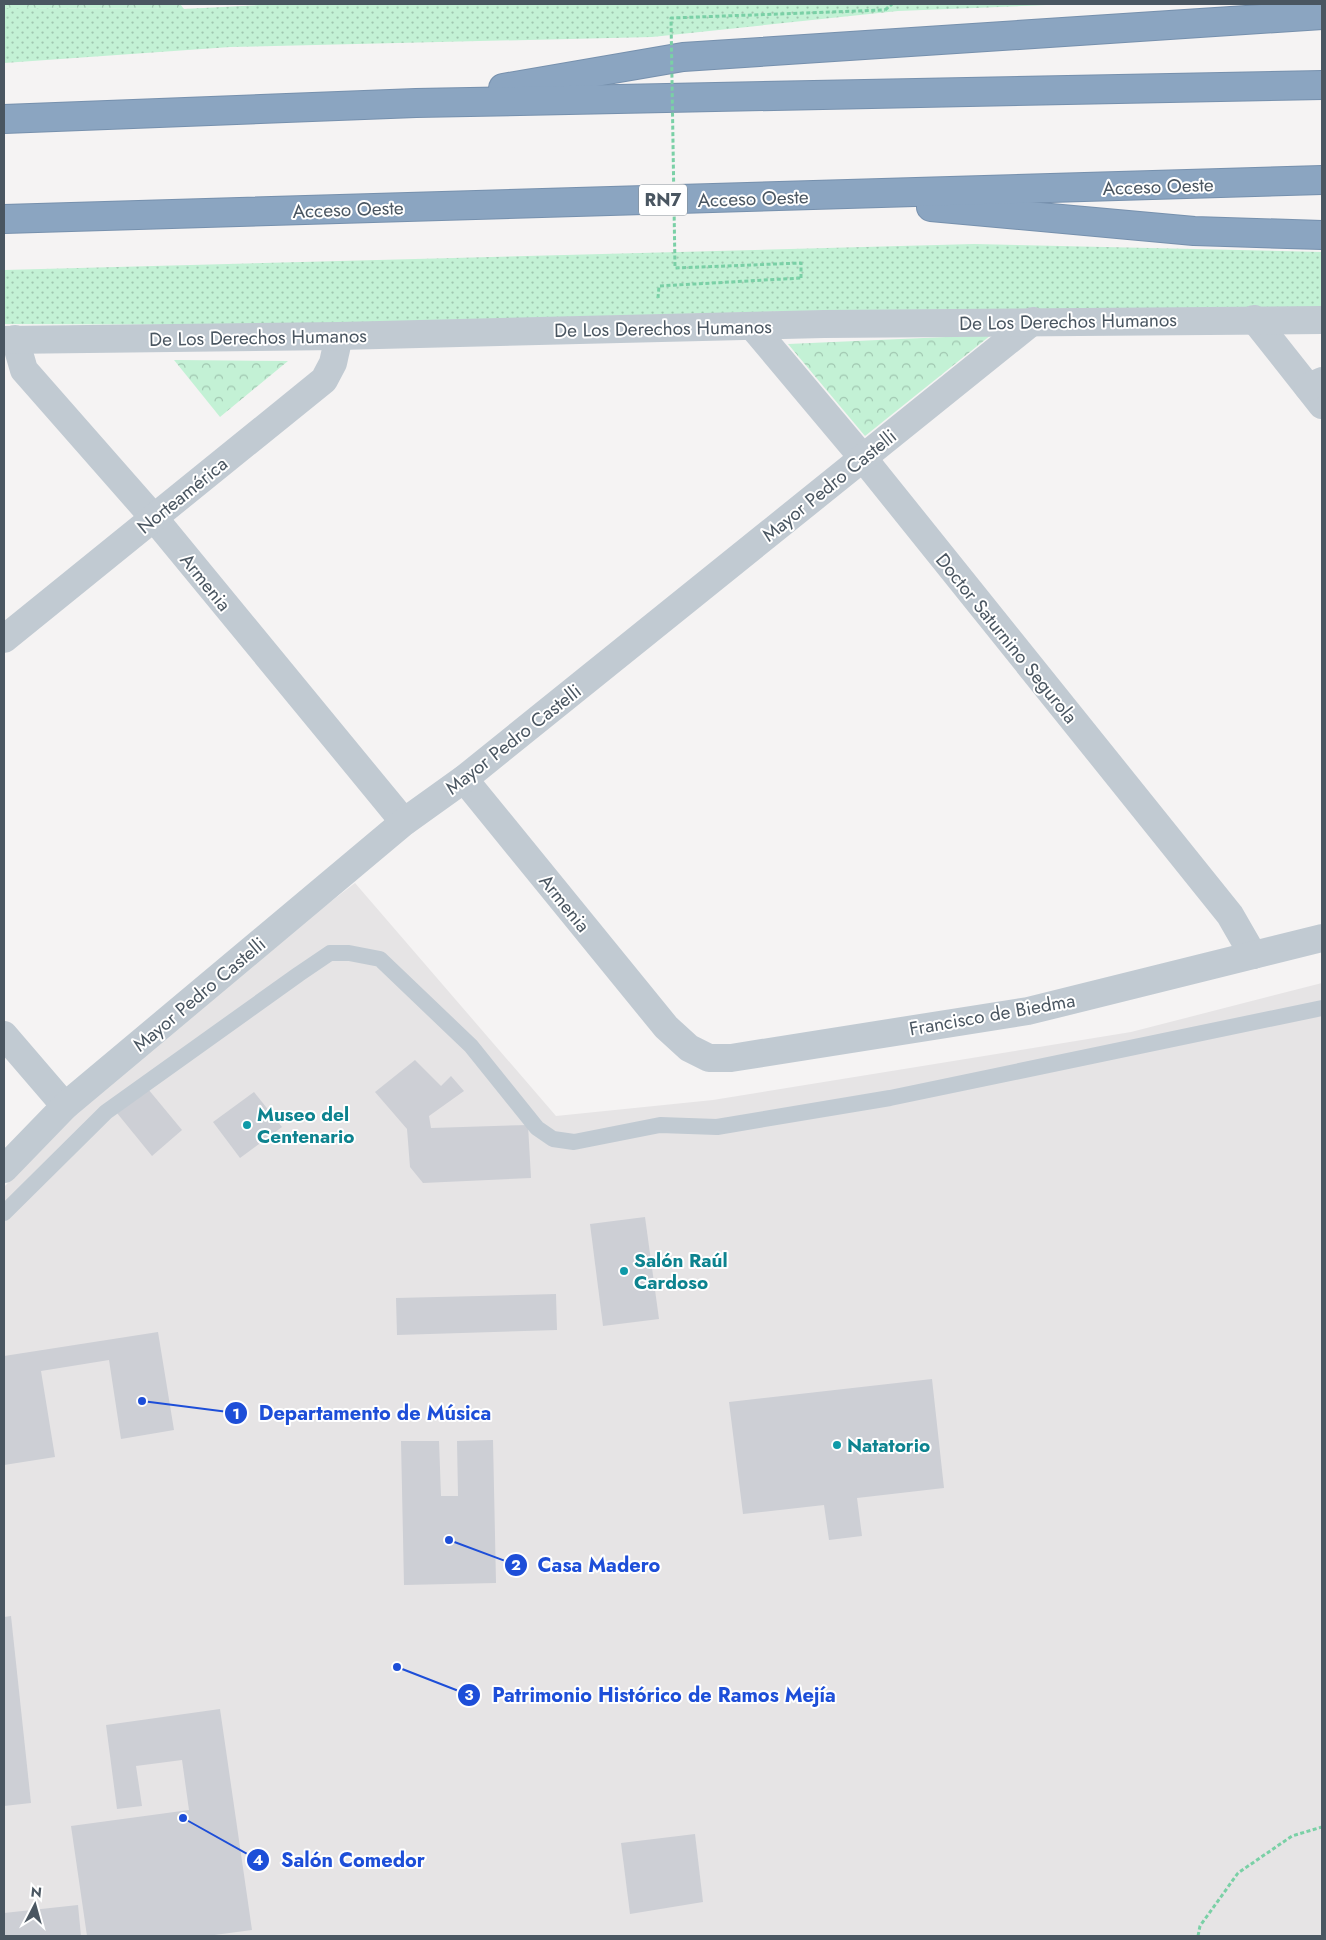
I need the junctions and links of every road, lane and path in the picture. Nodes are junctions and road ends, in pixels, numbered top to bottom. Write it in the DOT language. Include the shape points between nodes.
graph roads {
  1 [pos="892,4"];
  2 [pos="1322,15"];
  3 [pos="1322,85"];
  4 [pos="416,103"];
  5 [pos="4,119"];
  6 [pos="1322,180"];
  7 [pos="807,196"];
  8 [pos="4,219"];
  9 [pos="1322,236"];
  10 [pos="801,278"];
  11 [pos="1254,319"];
  12 [pos="1322,320"];
  13 [pos="1033,321"];
  14 [pos="753,327"];
  15 [pos="339,336"];
  16 [pos="9,340"];
  17 [pos="1317,391"];
  18 [pos="863,458"];
  19 [pos="154,518"];
  20 [pos="4,639"];
  21 [pos="464,779"];
  22 [pos="404,822"];
  23 [pos="1322,938"];
  24 [pos="1253,955"];
  25 [pos="1322,1008"];
  26 [pos="666,1027"];
  27 [pos="4,1035"];
  28 [pos="65,1106"];
  29 [pos="4,1169"];
  30 [pos="4,1213"];
  31 [pos="1322,1827"];
  32 [pos="1198,1936"];
  1 -- 10 [label="path, bridge" via="885,10 671,18 675,268 801,263"];
  2 -- 4 [label="highway" via="683,56"];
  3 -- 4 [label="highway"];
  4 -- 5 [label="highway"];
  6 -- 7 [label="highway, Acceso Oeste / RN7"];
  7 -- 8 [label="highway, Acceso Oeste / RN7"];
  7 -- 9 [label="highway" via="1194,231"];
  11 -- 12 [label="street, De Los Derechos Humanos"];
  11 -- 13 [label="street, De Los Derechos Humanos"];
  11 -- 17 [label="street"];
  13 -- 14 [label="street, De Los Derechos Humanos"];
  13 -- 18 [label="street, Mayor Pedro Castelli"];
  14 -- 15 [label="street, De Los Derechos Humanos"];
  14 -- 18 [label="street, Doctor Saturnino Segurola"];
  15 -- 16 [label="street, De Los Derechos Humanos"];
  15 -- 19 [label="street, Norteamérica" via="333,363 324,380"];
  16 -- 19 [label="street, Armenia" via="24,370"];
  18 -- 21 [label="street, Mayor Pedro Castelli"];
  18 -- 24 [label="street, Doctor Saturnino Segurola" via="1230,915"];
  19 -- 20 [label="street, Norteamérica"];
  19 -- 22 [label="street, Armenia"];
  21 -- 22 [label="street, Mayor Pedro Castelli"];
  21 -- 26 [label="street, Armenia"];
  22 -- 28 [label="street, Mayor Pedro Castelli"];
  23 -- 24 [label="street, Francisco de Biedma"];
  24 -- 26 [label="street, Francisco de Biedma" via="1028,1011 731,1058 709,1058 689,1048"];
  25 -- 30 [label="lane" via="890,1098 717,1127 660,1125 574,1142 553,1139 537,1128 472,1046 380,959 349,953 330,954 106,1112"];
  27 -- 28 [label="street"];
  28 -- 29 [label="street, Mayor Pedro Castelli"];
  31 -- 32 [label="path" via="1292,1836 1238,1873 1200,1926"];
}
